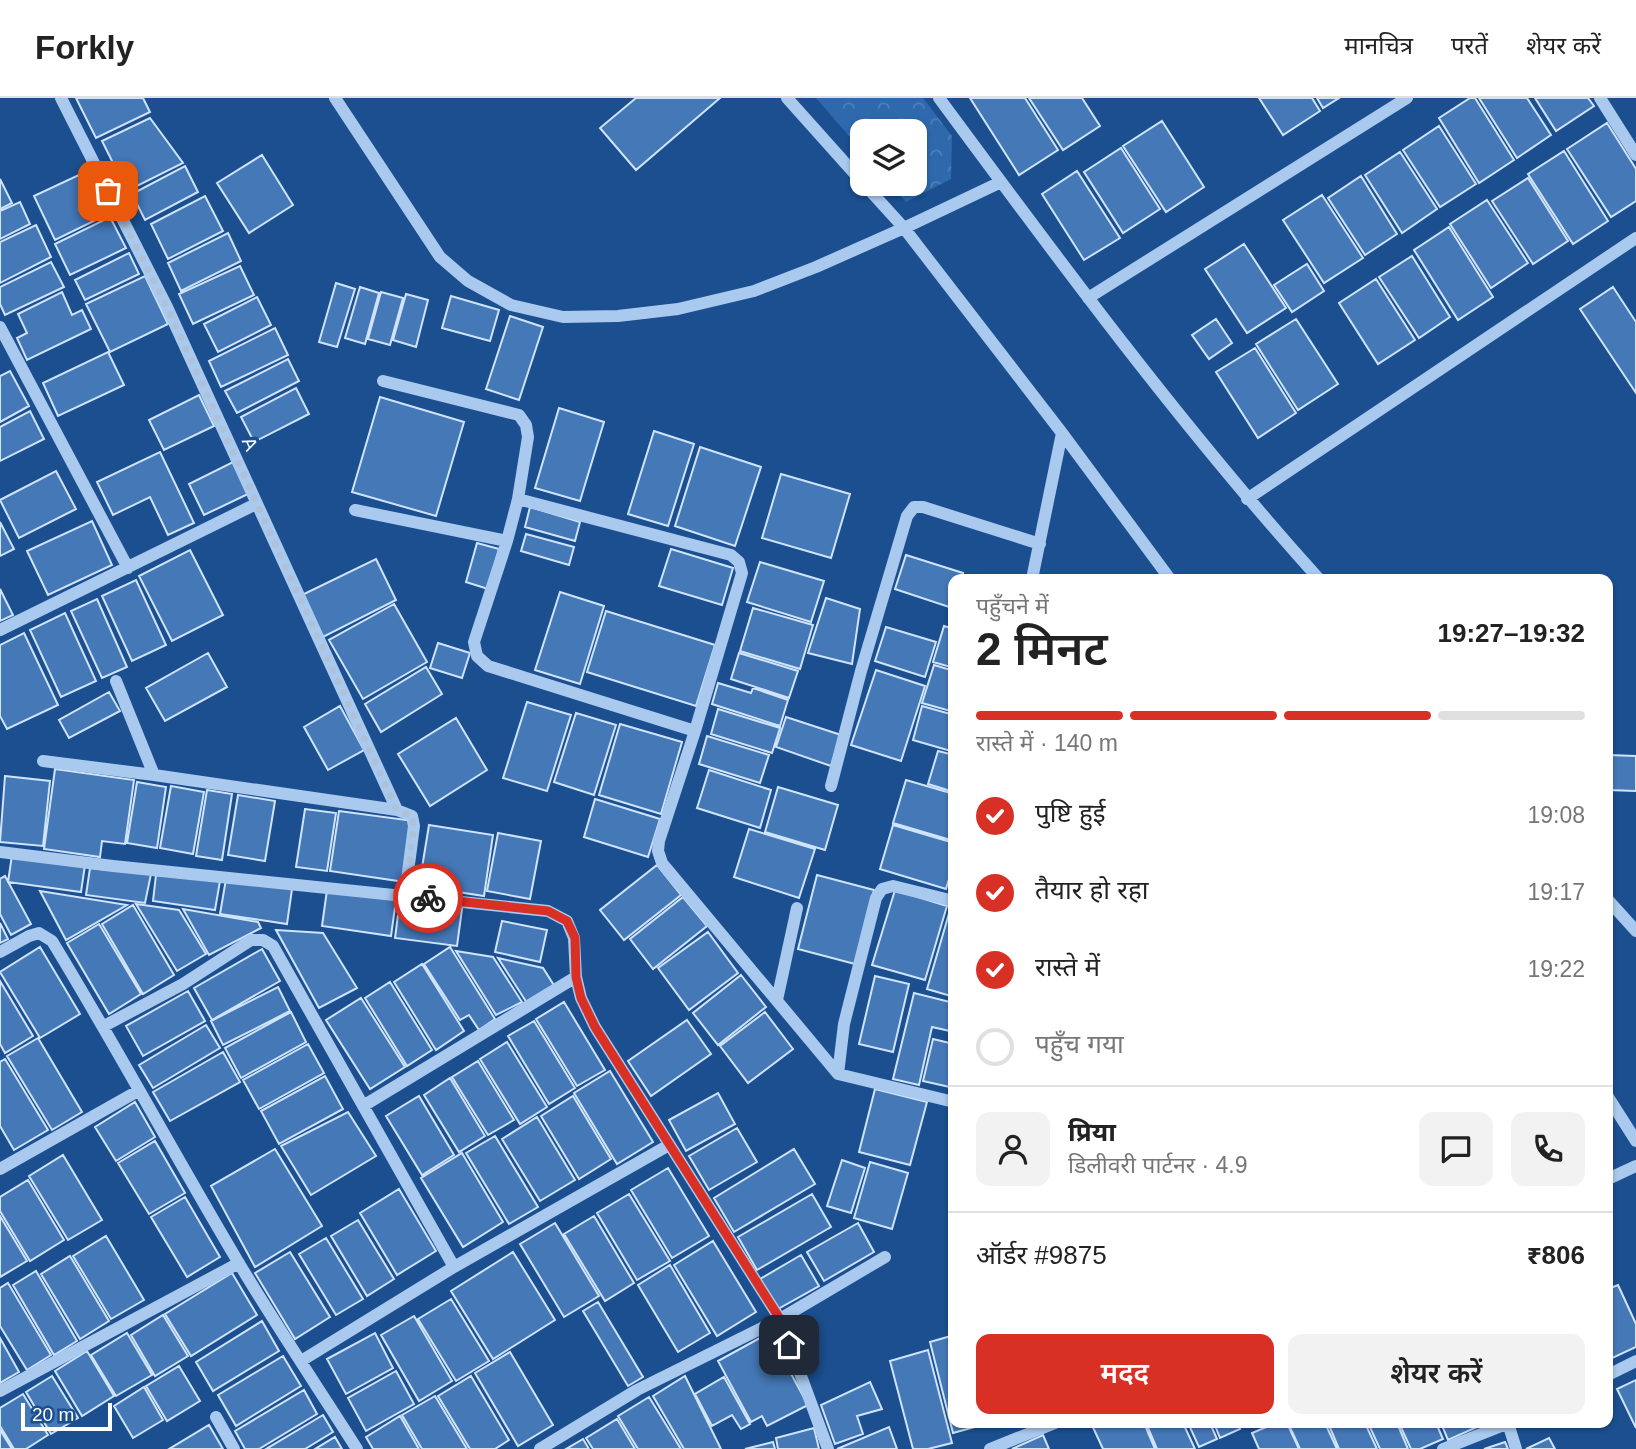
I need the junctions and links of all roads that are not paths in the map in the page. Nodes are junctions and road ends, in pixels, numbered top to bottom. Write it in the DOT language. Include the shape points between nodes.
graph roads {
  1 [pos="61,98"];
  2 [pos="335,98"];
  3 [pos="787,98"];
  4 [pos="939,98"];
  5 [pos="1407,98"];
  6 [pos="1600,98"];
  7 [pos="1636,155"];
  8 [pos="850,168"];
  9 [pos="1001,182"];
  10 [pos="875,196"];
  11 [pos="904,228"];
  12 [pos="1636,239"];
  13 [pos="1088,298"];
  14 [pos="0,327"];
  15 [pos="383,381"];
  16 [pos="1062,433"];
  17 [pos="518,499"];
  18 [pos="1247,499"];
  19 [pos="256,504"];
  20 [pos="355,510"];
  21 [pos="507,541"];
  22 [pos="1040,544"];
  23 [pos="128,568"];
  24 [pos="1033,574"];
  25 [pos="1166,574"];
  26 [pos="1314,574"];
  27 [pos="0,630"];
  28 [pos="117,681"];
  29 [pos="695,731"];
  30 [pos="43,761"];
  31 [pos="154,775"];
  32 [pos="831,786"];
  33 [pos="397,810"];
  34 [pos="0,852"];
  35 [pos="405,895"];
  36 [pos="948,897"];
  37 [pos="1613,906"];
  38 [pos="797,908"];
  39 [pos="1636,931"];
  40 [pos="0,952"];
  41 [pos="576,977"];
  42 [pos="776,1000"];
  43 [pos="104,1026"];
  44 [pos="838,1074"];
  45 [pos="138,1091"];
  46 [pos="948,1101"];
  47 [pos="1613,1105"];
  48 [pos="363,1106"];
  49 [pos="1636,1141"];
  50 [pos="669,1145"];
  51 [pos="1636,1166"];
  52 [pos="0,1169"];
  53 [pos="1613,1177"];
  54 [pos="885,1257"];
  55 [pos="239,1263"];
  56 [pos="454,1267"];
  57 [pos="780,1319"];
  58 [pos="301,1361"];
  59 [pos="1636,1361"];
  60 [pos="1613,1372"];
  61 [pos="0,1391"];
  62 [pos="216,1417"];
  63 [pos="1042,1428"];
  64 [pos="1496,1428"];
  65 [pos="1510,1428"];
  66 [pos="234,1449"];
  67 [pos="357,1449"];
  68 [pos="540,1449"];
  69 [pos="828,1449"];
  70 [pos="990,1449"];
  71 [pos="1443,1449"];
  72 [pos="1516,1449"];
  1 -- 19 [label="street, A" via="167,307"];
  2 -- 11 [label="street" via="440,257 468,281 511,305 563,317 618,316 754,291"];
  3 -- 8 [label="street"];
  4 -- 9 [label="street"];
  5 -- 13 [label="street"];
  6 -- 7 [label="street"];
  9 -- 11 [label="street"];
  9 -- 13 [label="street"];
  10 -- 11 [label="street"];
  11 -- 16 [label="street"];
  12 -- 18 [label="street"];
  13 -- 18 [label="street"];
  14 -- 23 [label="street"];
  15 -- 17 [label="street" via="519,415 528,437"];
  16 -- 22 [label="street"];
  16 -- 25 [label="street"];
  17 -- 21 [label="street"];
  17 -- 29 [label="street" via="731,555 739,562 742,573"];
  18 -- 26 [label="street"];
  19 -- 23 [label="street"];
  19 -- 33 [label="street, A"];
  20 -- 21 [label="street"];
  21 -- 29 [label="street" via="474,642 477,656 488,666"];
  22 -- 24 [label="street"];
  22 -- 32 [label="street" via="923,507 915,507 907,516"];
  23 -- 27 [label="street"];
  28 -- 31 [label="street"];
  29 -- 42 [label="street" via="658,851 663,863"];
  30 -- 31 [label="street"];
  31 -- 33 [label="street"];
  33 -- 35 [label="street, A" via="414,821"];
  34 -- 35 [label="street"];
  35 -- 41 [label="street" via="548,911 567,921 575,938"];
  36 -- 44 [label="street" via="893,886 882,889 876,898 845,1024"];
  37 -- 39 [label="street"];
  38 -- 42 [label="street"];
  40 -- 43 [label="street" via="40,933 52,941"];
  41 -- 48 [label="street"];
  41 -- 50 [label="street" via="595,1027"];
  42 -- 44 [label="street"];
  43 -- 45 [label="street"];
  43 -- 48 [label="street" via="183,984 251,940 263,940 273,946"];
  44 -- 46 [label="street"];
  45 -- 52 [label="street"];
  45 -- 55 [label="street"];
  47 -- 49 [label="street"];
  48 -- 56 [label="street"];
  50 -- 56 [label="street"];
  50 -- 57 [label="street"];
  51 -- 53 [label="street"];
  54 -- 57 [label="street"];
  55 -- 58 [label="street"];
  55 -- 61 [label="street"];
  56 -- 58 [label="street"];
  57 -- 68 [label="street" via="637,1390"];
  57 -- 69 [label="street"];
  58 -- 67 [label="street"];
  59 -- 60 [label="street"];
  62 -- 66 [label="street"];
  63 -- 70 [label="street"];
  64 -- 71 [label="street"];
  65 -- 72 [label="street"];
}
